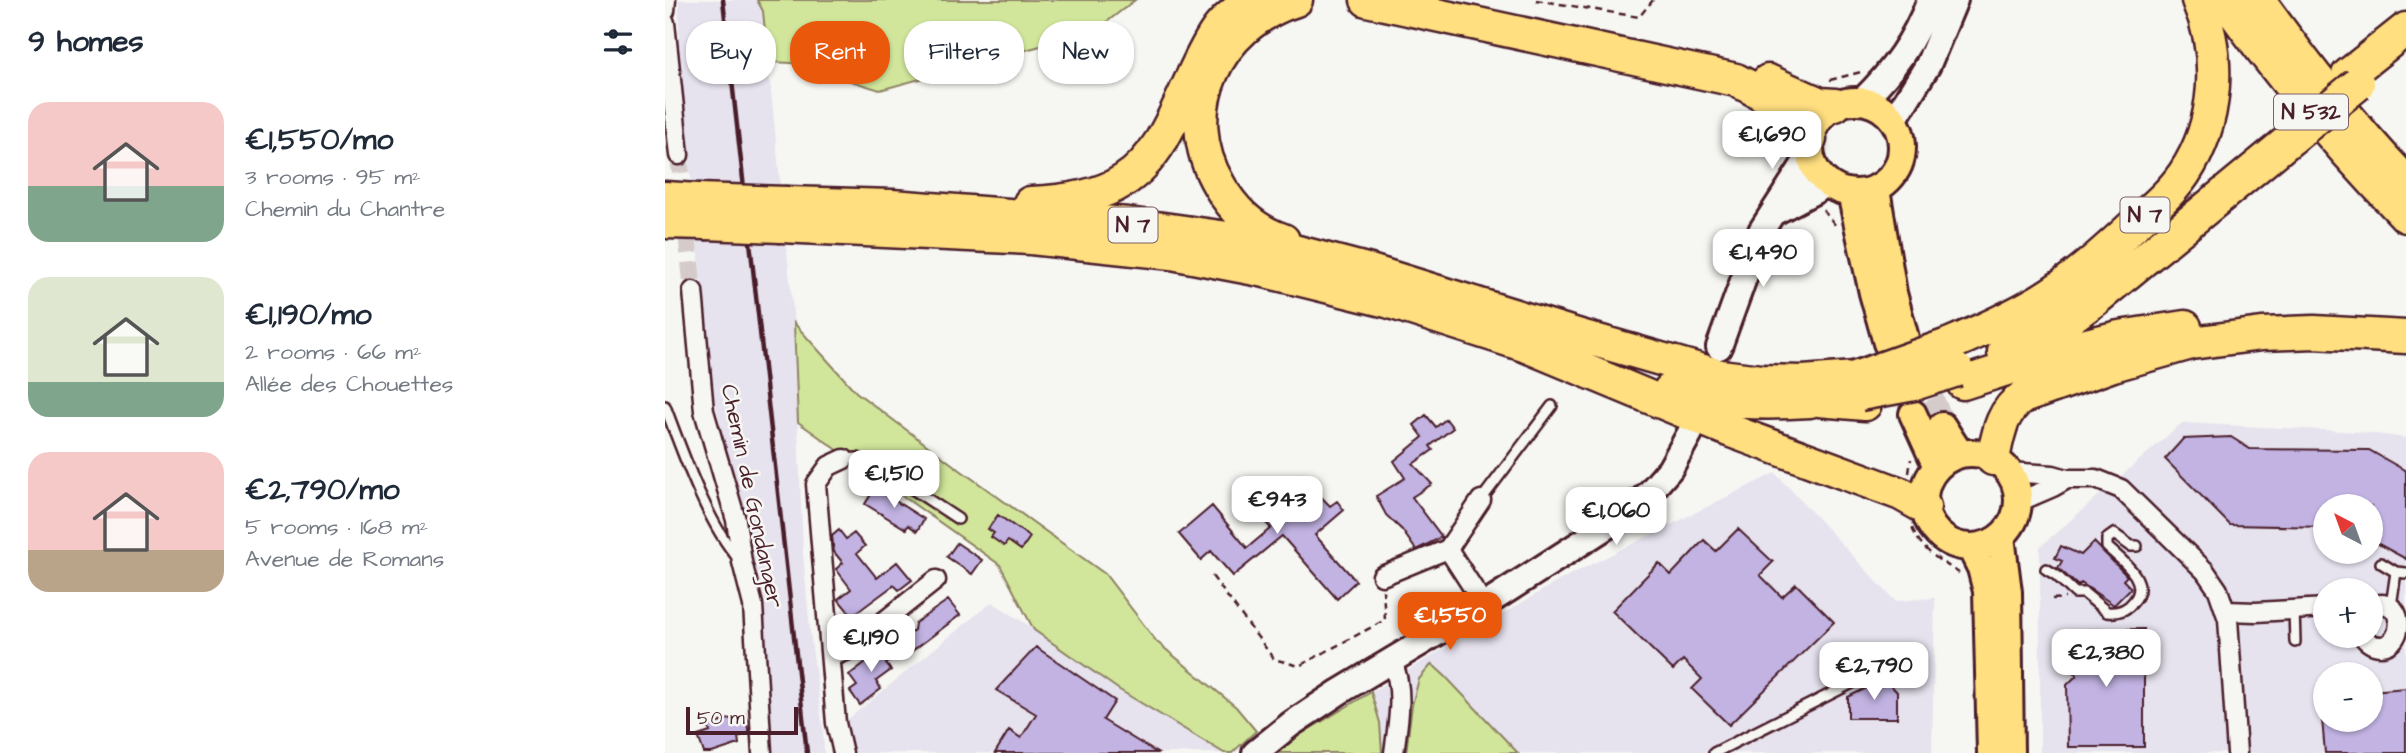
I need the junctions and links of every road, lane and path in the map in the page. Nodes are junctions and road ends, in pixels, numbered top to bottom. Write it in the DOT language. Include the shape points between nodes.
graph roads {
  1 [pos="666,0"];
  2 [pos="1252,0"];
  3 [pos="1296,0"];
  4 [pos="1367,0"];
  5 [pos="1428,0"];
  6 [pos="1536,0"];
  7 [pos="1653,0"];
  8 [pos="1930,0"];
  9 [pos="1955,0"];
  10 [pos="2198,0"];
  11 [pos="2225,0"];
  12 [pos="2258,0"];
  13 [pos="665,11"];
  14 [pos="665,23"];
  15 [pos="2406,29"];
  16 [pos="2286,40"];
  17 [pos="2406,45"];
  18 [pos="1868,66"];
  19 [pos="2353,80"];
  20 [pos="1804,98"];
  21 [pos="1849,103"];
  22 [pos="1894,120"];
  23 [pos="1810,147"];
  24 [pos="679,155"];
  25 [pos="2406,160"];
  26 [pos="2406,183"];
  27 [pos="1862,185"];
  28 [pos="1804,196"];
  29 [pos="665,198"];
  30 [pos="892,206"];
  31 [pos="702,212"];
  32 [pos="1773,213"];
  33 [pos="784,214"];
  34 [pos="2406,216"];
  35 [pos="665,222"];
  36 [pos="1841,234"];
  37 [pos="1370,271"];
  38 [pos="693,291"];
  39 [pos="2406,336"];
  40 [pos="1896,340"];
  41 [pos="1719,348"];
  42 [pos="1558,358"];
  43 [pos="1955,364"];
  44 [pos="1860,392"];
  45 [pos="665,406"];
  46 [pos="1552,406"];
  47 [pos="1913,414"];
  48 [pos="1942,426"];
  49 [pos="1690,433"];
  50 [pos="1910,450"];
  51 [pos="844,460"];
  52 [pos="1949,461"];
  53 [pos="2001,465"];
  54 [pos="2067,479"];
  55 [pos="1481,500"];
  56 [pos="1912,501"];
  57 [pos="2018,502"];
  58 [pos="958,519"];
  59 [pos="2001,537"];
  60 [pos="2137,546"];
  61 [pos="1971,548"];
  62 [pos="1448,549"];
  63 [pos="742,562"];
  64 [pos="2381,564"];
  65 [pos="2046,569"];
  66 [pos="2401,572"];
  67 [pos="1212,576"];
  68 [pos="1382,576"];
  69 [pos="1967,578"];
  70 [pos="936,580"];
  71 [pos="2383,604"];
  72 [pos="1484,605"];
  73 [pos="2391,606"];
  74 [pos="2294,608"];
  75 [pos="2313,608"];
  76 [pos="2226,611"];
  77 [pos="2295,642"];
  78 [pos="2383,646"];
  79 [pos="831,657"];
  80 [pos="1392,661"];
  81 [pos="1878,670"];
  82 [pos="762,753"];
  83 [pos="843,753"];
  84 [pos="1255,753"];
  85 [pos="1394,753"];
  86 [pos="1714,753"];
  87 [pos="1991,753"];
  88 [pos="2010,753"];
  89 [pos="2237,753"];
  1 -- 13 [label="street"];
  2 -- 30 [label="highway, N 7" via="1217,31 1166,132 1124,181 1096,194 1048,202"];
  3 -- 37 [label="highway" via="1255,19 1223,51 1201,113 1207,161 1226,198 1259,229"];
  4 -- 23 [label="highway" via="1736,80 1772,98 1791,114"];
  5 -- 20 [label="highway" via="1698,57 1742,70"];
  6 -- 7 [label="path" via="1639,17"];
  8 -- 21 [label="street" via="1905,51"];
  9 -- 22 [label="street" via="1928,65"];
  10 -- 43 [label="highway, N 7" via="2212,52 2213,97 2198,148 2184,175 2121,237 2042,299 1991,327"];
  11 -- 34 [label="highway, N 532" via="2300,100"];
  12 -- 16 [label="highway, N 532"];
  14 -- 24 [label="street"];
  15 -- 19 [label="highway, N 7"];
  16 -- 25 [label="highway"];
  16 -- 26 [label="highway, N 532"];
  17 -- 19 [label="highway, N 7"];
  18 -- 20 [label="path" via="1812,89"];
  19 -- 43 [label="highway, N 7" via="2074,297"];
  20 -- 21 [label="highway" via="1820,104"];
  21 -- 22 [label="main road" via="1886,111"];
  21 -- 23 [label="main road" via="1823,114"];
  22 -- 27 [label="main road" via="1902,150"];
  23 -- 27 [label="main road" via="1816,172"];
  23 -- 32 [label="street"];
  27 -- 28 [label="street"];
  27 -- 40 [label="main road" via="1873,293"];
  28 -- 32 [label="street"];
  28 -- 36 [label="path" via="1827,213"];
  29 -- 31 [label="highway, N 7"];
  30 -- 33 [label="highway, N 7"];
  30 -- 37 [label="highway, N 7" via="1128,224 1263,243"];
  31 -- 33 [label="highway, N 7, bridge"];
  31 -- 35 [label="highway, N 7"];
  32 -- 41 [label="street" via="1761,231"];
  33 -- 42 [label="highway, N 7" via="1172,253 1387,301"];
  37 -- 44 [label="highway, N 7" via="1720,376"];
  38 -- 63 [label="street, Chemin de Gondanger" via="704,411 736,520"];
  39 -- 43 [label="highway, N 7" via="2391,327 2321,317 2278,317 2213,322 2066,350"];
  39 -- 53 [label="highway, N 7" via="2262,334 2192,343 2113,365 2015,402 2000,429"];
  42 -- 44 [label="highway, N 7" via="1688,395 1764,404"];
  42 -- 56 [label="highway"];
  43 -- 44 [label="highway, N 7, bridge" via="1908,368"];
  45 -- 63 [label="lane" via="725,544"];
  46 -- 55 [label="lane"];
  47 -- 52 [label="main road"];
  48 -- 52 [label="main road"];
  49 -- 72 [label="street" via="1670,469 1626,514"];
  50 -- 56 [label="path" via="1907,488"];
  51 -- 58 [label="lane" via="873,463"];
  51 -- 79 [label="street" via="828,466 816,484"];
  52 -- 53 [label="main road" via="1982,454"];
  52 -- 56 [label="main road"];
  53 -- 54 [label="street"];
  53 -- 57 [label="main road" via="2018,491"];
  54 -- 57 [label="street"];
  54 -- 76 [label="street" via="2096,480 2121,489 2205,570"];
  55 -- 62 [label="street"];
  56 -- 61 [label="main road" via="1939,536"];
  56 -- 69 [label="path" via="1919,544"];
  57 -- 59 [label="main road" via="2014,521"];
  59 -- 61 [label="main road"];
  59 -- 88 [label="main road" via="2008,592"];
  60 -- 65 [label="lane" via="2114,534 2107,539 2107,547 2139,582 2133,603 2120,612 2107,612"];
  61 -- 87 [label="main road" via="1987,591"];
  62 -- 68 [label="street"];
  62 -- 72 [label="street"];
  63 -- 82 [label="street, Chemin de Gondanger" via="753,605"];
  64 -- 66 [label="lane"];
  66 -- 73 [label="lane"];
  67 -- 68 [label="path" via="1274,659 1299,666 1385,620"];
  70 -- 79 [label="street" via="848,650"];
  71 -- 73 [label="street"];
  72 -- 80 [label="street"];
  73 -- 78 [label="street" via="2402,623 2396,640"];
  74 -- 75 [label="street"];
  74 -- 76 [label="street"];
  74 -- 77 [label="lane"];
  76 -- 89 [label="street"];
  79 -- 83 [label="street"];
  80 -- 84 [label="street" via="1291,724"];
  80 -- 85 [label="street" via="1399,688"];
  81 -- 86 [label="lane"];
}
